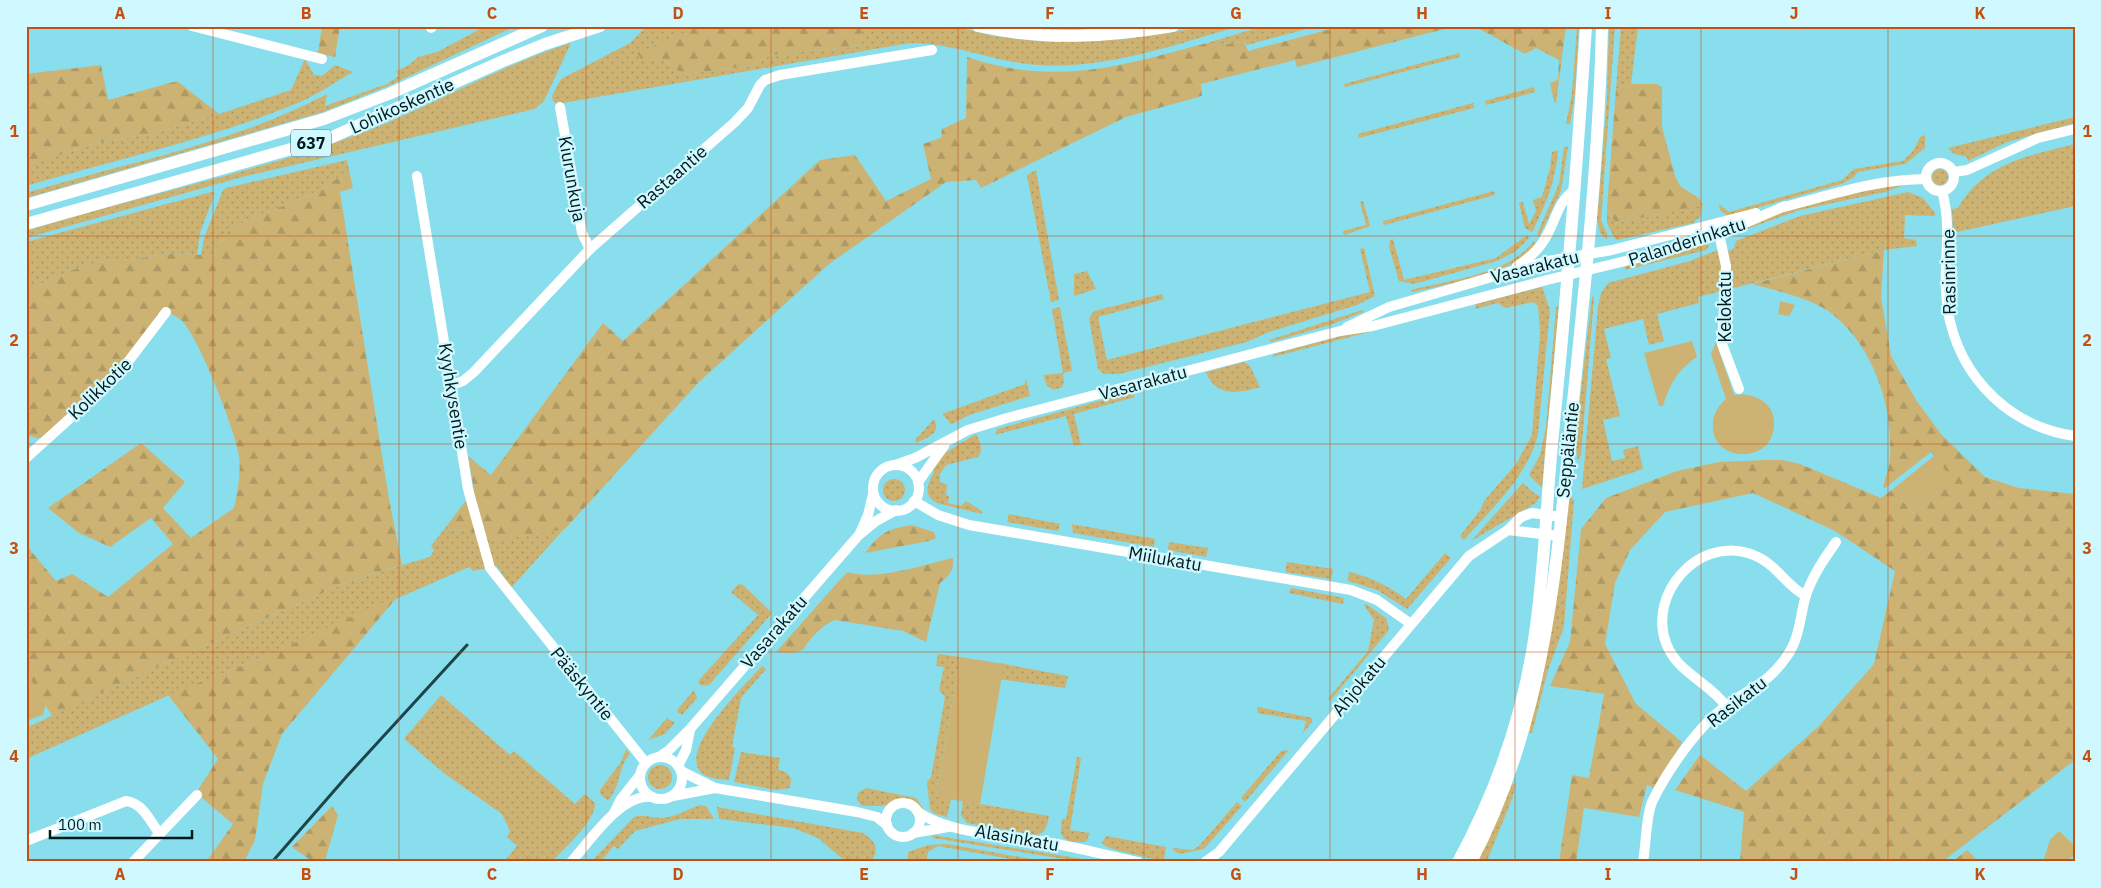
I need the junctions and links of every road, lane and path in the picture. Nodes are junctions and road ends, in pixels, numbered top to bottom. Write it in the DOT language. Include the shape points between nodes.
graph roads {
  1 [pos="192,26"];
  2 [pos="542,26"];
  3 [pos="600,26"];
  4 [pos="978,26"];
  5 [pos="1173,26"];
  6 [pos="1586,26"];
  7 [pos="1602,26"];
  8 [pos="932,50"];
  9 [pos="322,59"];
  10 [pos="560,107"];
  11 [pos="2075,129"];
  12 [pos="1954,172"];
  13 [pos="417,176"];
  14 [pos="1926,179"];
  15 [pos="1575,190"];
  16 [pos="1942,191"];
  17 [pos="26,205"];
  18 [pos="1785,206"];
  19 [pos="1716,223"];
  20 [pos="26,224"];
  21 [pos="1720,234"];
  22 [pos="590,249"];
  23 [pos="1590,253"];
  24 [pos="1571,256"];
  25 [pos="1587,271"];
  26 [pos="1509,272"];
  27 [pos="1569,275"];
  28 [pos="166,312"];
  29 [pos="1340,331"];
  30 [pos="451,385"];
  31 [pos="1739,390"];
  32 [pos="2075,436"];
  33 [pos="949,441"];
  34 [pos="26,458"];
  35 [pos="894,465"];
  36 [pos="918,482"];
  37 [pos="873,494"];
  38 [pos="914,501"];
  39 [pos="896,510"];
  40 [pos="1546,513"];
  41 [pos="1561,517"];
  42 [pos="1508,530"];
  43 [pos="1544,534"];
  44 [pos="858,536"];
  45 [pos="1559,536"];
  46 [pos="1836,542"];
  47 [pos="1806,596"];
  48 [pos="519,606"];
  49 [pos="1410,624"];
  50 [pos="1726,706"];
  51 [pos="690,730"];
  52 [pos="659,757"];
  53 [pos="646,763"];
  54 [pos="680,768"];
  55 [pos="640,775"];
  56 [pos="715,788"];
  57 [pos="197,795"];
  58 [pos="672,796"];
  59 [pos="652,798"];
  60 [pos="893,806"];
  61 [pos="917,811"];
  62 [pos="857,812"];
  63 [pos="614,814"];
  64 [pos="887,826"];
  65 [pos="954,827"];
  66 [pos="913,833"];
  67 [pos="160,835"];
  68 [pos="26,841"];
  69 [pos="1218,857"];
  70 [pos="132,862"];
  71 [pos="571,862"];
  72 [pos="1138,862"];
  73 [pos="1205,862"];
  74 [pos="1458,862"];
  75 [pos="1471,862"];
  76 [pos="1643,862"];
  1 -- 9 [label="street"];
  2 -- 17 [label="main road, Lohikoskentie / 637" via="324,119"];
  3 -- 20 [label="main road, Lohikoskentie / 637" via="520,54 330,138"];
  4 -- 5 [label="main road" via="1020,34 1074,38"];
  6 -- 15 [label="main road, Seppäläntie"];
  7 -- 23 [label="main road, Seppäläntie"];
  8 -- 22 [label="street, Rastaantie" via="765,80 735,122"];
  10 -- 22 [label="street, Kiurunkuja" via="582,233"];
  11 -- 12 [label="street" via="2038,138 1967,170"];
  12 -- 14 [label="street" via="1947,164 1937,163 1930,167"];
  12 -- 16 [label="street" via="1952,184"];
  13 -- 30 [label="street, Kyyhkysentie"];
  14 -- 16 [label="street" via="1930,187"];
  14 -- 18 [label="street, Palanderinkatu" via="1834,192"];
  15 -- 24 [label="main road, Seppäläntie"];
  15 -- 26 [label="street" via="1564,197 1548,235 1532,257"];
  16 -- 32 [label="street, Rasinrinne" via="1948,229 1948,311 1954,340 1964,362 1991,396 2011,412 2038,427"];
  18 -- 19 [label="street, Palanderinkatu"];
  18 -- 21 [label="street, Palanderinkatu"];
  19 -- 21 [label="street, Kelokatu"];
  19 -- 23 [label="street, Palanderinkatu"];
  21 -- 25 [label="street, Palanderinkatu"];
  21 -- 31 [label="street, Kelokatu" via="1726,266 1722,344"];
  22 -- 30 [label="street, Rastaantie" via="474,372"];
  23 -- 24 [label="street, Vasarakatu"];
  23 -- 25 [label="main road, Seppäläntie"];
  24 -- 26 [label="street, Vasarakatu"];
  24 -- 27 [label="main road, Seppäläntie"];
  25 -- 27 [label="street, Vasarakatu"];
  25 -- 41 [label="main road, Seppäläntie"];
  26 -- 29 [label="street, Vasarakatu" via="1389,306"];
  27 -- 29 [label="street, Vasarakatu" via="1374,326"];
  27 -- 40 [label="main road, Seppäläntie"];
  28 -- 34 [label="street, Kolikkotie" via="118,375"];
  29 -- 33 [label="street, Vasarakatu" via="1007,418 968,430"];
  30 -- 48 [label="street, Kyyhkysentie" via="468,489 481,539 490,568"];
  33 -- 35 [label="street, Vasarakatu"];
  33 -- 36 [label="street, Vasarakatu" via="929,463"];
  35 -- 36 [label="street" via="913,472"];
  35 -- 37 [label="street" via="884,468 876,476"];
  36 -- 38 [label="street"];
  37 -- 39 [label="street" via="879,504"];
  37 -- 44 [label="street, Vasarakatu"];
  38 -- 39 [label="street" via="907,508"];
  38 -- 49 [label="street, Miilukatu" via="938,515 969,525 1351,590 1377,600"];
  39 -- 44 [label="street, Vasarakatu"];
  40 -- 41 [label="street, Ahjokatu"];
  40 -- 42 [label="street, Ahjokatu" via="1522,517"];
  40 -- 43 [label="main road, Seppäläntie"];
  41 -- 45 [label="main road, Seppäläntie"];
  42 -- 43 [label="street"];
  42 -- 49 [label="street, Ahjokatu" via="1469,556"];
  43 -- 45 [label="street"];
  43 -- 74 [label="main road, Seppäläntie" via="1534,640 1519,712 1504,762 1481,818"];
  44 -- 51 [label="street, Vasarakatu"];
  45 -- 75 [label="main road, Seppäläntie" via="1537,682 1505,789"];
  46 -- 47 [label="street, Rasikatu"];
  47 -- 50 [label="street, Rasikatu" via="1797,636 1789,654 1757,688"];
  47 -- 50 [label="street" via="1766,561 1747,553 1710,555 1688,567 1673,582 1663,610 1666,644 1677,662 1693,678 1710,688"];
  48 -- 53 [label="street, Pääskyntie"];
  49 -- 69 [label="street, Ahjokatu"];
  50 -- 76 [label="street, Rasikatu" via="1677,761 1652,803"];
  51 -- 52 [label="street, Vasarakatu"];
  51 -- 54 [label="street, Vasarakatu"];
  52 -- 53 [label="street"];
  52 -- 54 [label="street" via="670,759"];
  53 -- 55 [label="street"];
  54 -- 56 [label="street"];
  54 -- 58 [label="street" via="681,785"];
  55 -- 59 [label="street" via="641,786"];
  55 -- 63 [label="street"];
  56 -- 58 [label="street"];
  56 -- 62 [label="street"];
  57 -- 67 [label="street"];
  58 -- 59 [label="street" via="662,800"];
  59 -- 63 [label="street" via="638,797"];
  60 -- 61 [label="street" via="906,803"];
  60 -- 62 [label="street"];
  60 -- 64 [label="street" via="887,815"];
  61 -- 65 [label="street, Alasinkatu" via="931,821"];
  61 -- 66 [label="street" via="919,823"];
  62 -- 64 [label="street" via="877,817"];
  63 -- 71 [label="street"];
  64 -- 66 [label="street" via="898,836"];
  65 -- 66 [label="street, Alasinkatu"];
  65 -- 72 [label="street, Alasinkatu" via="1053,843"];
  67 -- 68 [label="street" via="142,810 126,800"];
  67 -- 70 [label="street"];
  69 -- 73 [label="street, Ahjokatu"];
}
